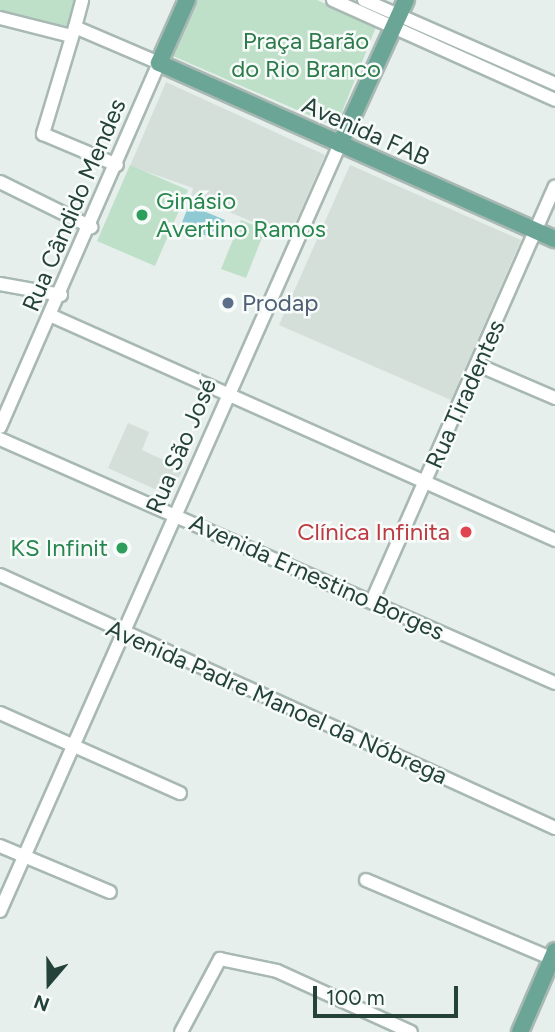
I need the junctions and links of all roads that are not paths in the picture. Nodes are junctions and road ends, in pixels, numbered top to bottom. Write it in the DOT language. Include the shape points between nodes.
graph roads {
  1 [pos="82,0"];
  2 [pos="187,0"];
  3 [pos="332,0"];
  4 [pos="364,0"];
  5 [pos="406,0"];
  6 [pos="0,18"];
  7 [pos="396,22"];
  8 [pos="73,32"];
  9 [pos="159,63"];
  10 [pos="555,84"];
  11 [pos="555,100"];
  12 [pos="340,144"];
  13 [pos="117,165"];
  14 [pos="0,182"];
  15 [pos="555,187"];
  16 [pos="91,227"];
  17 [pos="536,231"];
  18 [pos="555,239"];
  19 [pos="0,284"];
  20 [pos="61,295"];
  21 [pos="52,316"];
  22 [pos="478,365"];
  23 [pos="228,394"];
  24 [pos="555,398"];
  25 [pos="0,427"];
  26 [pos="0,439"];
  27 [pos="425,483"];
  28 [pos="177,515"];
  29 [pos="555,540"];
  30 [pos="0,575"];
  31 [pos="372,601"];
  32 [pos="122,633"];
  33 [pos="555,683"];
  34 [pos="0,713"];
  35 [pos="74,745"];
  36 [pos="180,793"];
  37 [pos="555,828"];
  38 [pos="0,846"];
  39 [pos="24,857"];
  40 [pos="366,880"];
  41 [pos="110,892"];
  42 [pos="0,912"];
  43 [pos="554,956"];
  44 [pos="181,1032"];
  45 [pos="411,1032"];
  46 [pos="520,1032"];
  1 -- 8 [label="street"];
  2 -- 9 [label="main road, Rua Cândido Mendes"];
  3 -- 7 [label="street"];
  4 -- 7 [label="street"];
  5 -- 7 [label="main road, Rua São José"];
  6 -- 8 [label="street"];
  7 -- 10 [label="street"];
  7 -- 11 [label="street"];
  7 -- 12 [label="main road, Rua São José"];
  8 -- 9 [label="street"];
  8 -- 13 [label="street" via="43,134"];
  9 -- 12 [label="main road, Avenida FAB"];
  9 -- 13 [label="street, Rua Cândido Mendes"];
  12 -- 17 [label="main road, Avenida FAB"];
  12 -- 23 [label="street, Rua São José"];
  13 -- 16 [label="street, Rua Cândido Mendes"];
  14 -- 16 [label="street"];
  15 -- 17 [label="street, Rua Tiradentes"];
  16 -- 20 [label="street, Rua Cândido Mendes"];
  17 -- 18 [label="main road, Avenida FAB"];
  17 -- 22 [label="street, Rua Tiradentes"];
  19 -- 20 [label="street"];
  20 -- 21 [label="street, Rua Cândido Mendes"];
  21 -- 23 [label="street"];
  21 -- 25 [label="street, Rua Cândido Mendes"];
  22 -- 24 [label="street"];
  22 -- 27 [label="street, Rua Tiradentes"];
  23 -- 27 [label="street"];
  23 -- 28 [label="street, Rua São José"];
  26 -- 28 [label="street, Avenida Ernestino Borges"];
  27 -- 29 [label="street"];
  27 -- 31 [label="street, Rua Tiradentes"];
  28 -- 31 [label="street, Avenida Ernestino Borges"];
  28 -- 32 [label="street, Rua São José"];
  30 -- 32 [label="street, Avenida Padre Manoel da Nóbrega"];
  31 -- 33 [label="street, Avenida Ernestino Borges"];
  32 -- 35 [label="street, Rua São José"];
  32 -- 37 [label="street, Avenida Padre Manoel da Nóbrega"];
  34 -- 35 [label="street"];
  35 -- 36 [label="street"];
  35 -- 39 [label="street, Rua São José"];
  38 -- 39 [label="street"];
  39 -- 41 [label="street"];
  39 -- 42 [label="street, Rua São José"];
  40 -- 43 [label="street"];
  43 -- 46 [label="main road"];
  44 -- 45 [label="street" via="220,959 277,971"];
}
